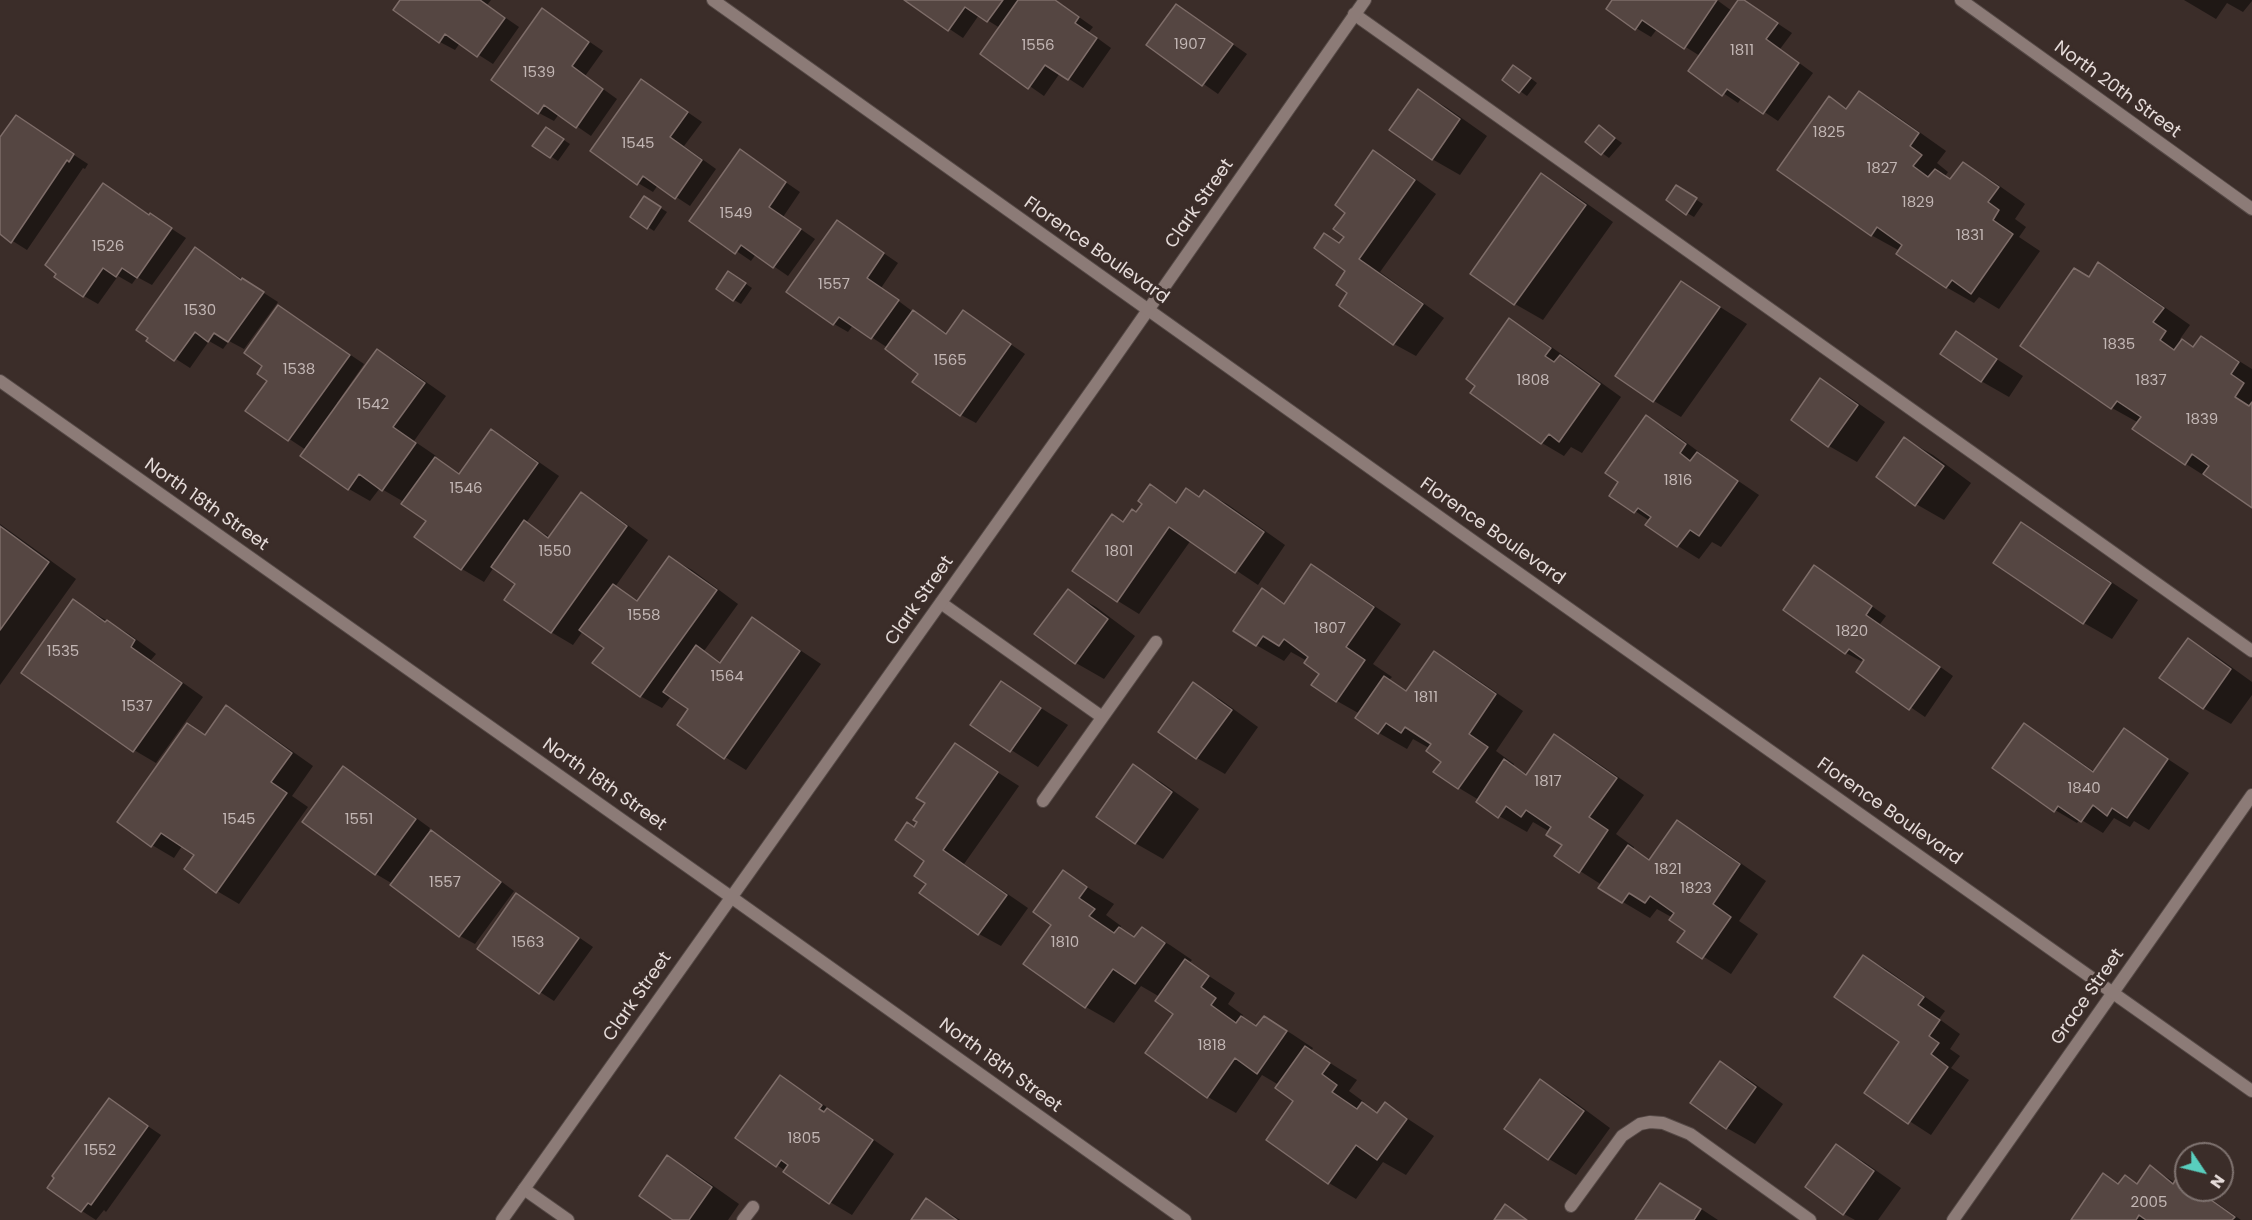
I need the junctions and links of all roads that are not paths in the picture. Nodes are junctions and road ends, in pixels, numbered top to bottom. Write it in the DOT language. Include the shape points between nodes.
graph roads {
  1 [pos="713,0"];
  2 [pos="1365,0"];
  3 [pos="1960,0"];
  4 [pos="1354,14"];
  5 [pos="2252,208"];
  6 [pos="1147,310"];
  7 [pos="0,381"];
  8 [pos="941,603"];
  9 [pos="1156,642"];
  10 [pos="2252,651"];
  11 [pos="1102,717"];
  12 [pos="2252,795"];
  13 [pos="1042,801"];
  14 [pos="731,897"];
  15 [pos="2114,992"];
  16 [pos="2252,1091"];
  17 [pos="524,1189"];
  18 [pos="1571,1206"];
  19 [pos="753,1207"];
  20 [pos="502,1220"];
  21 [pos="568,1220"];
  22 [pos="743,1220"];
  23 [pos="1185,1220"];
  24 [pos="1810,1220"];
  25 [pos="1953,1220"];
  1 -- 6 [label="street, Florence Boulevard"];
  2 -- 4 [label="street, Clark Street"];
  3 -- 5 [label="street, North 20th Street"];
  4 -- 6 [label="street, Clark Street"];
  4 -- 10 [label="street"];
  6 -- 8 [label="street, Clark Street"];
  6 -- 15 [label="street, Florence Boulevard"];
  7 -- 14 [label="street, North 18th Street"];
  8 -- 11 [label="street"];
  8 -- 14 [label="street, Clark Street"];
  9 -- 11 [label="street"];
  11 -- 13 [label="street"];
  12 -- 15 [label="street, Grace Street"];
  14 -- 17 [label="street, Clark Street"];
  14 -- 23 [label="street, North 18th Street"];
  15 -- 16 [label="street, Florence Boulevard"];
  15 -- 25 [label="street, Grace Street"];
  17 -- 20 [label="street, Clark Street"];
  17 -- 21 [label="street"];
  18 -- 24 [label="street" via="1622,1136 1650,1122 1690,1134"];
  19 -- 22 [label="street"];
}
